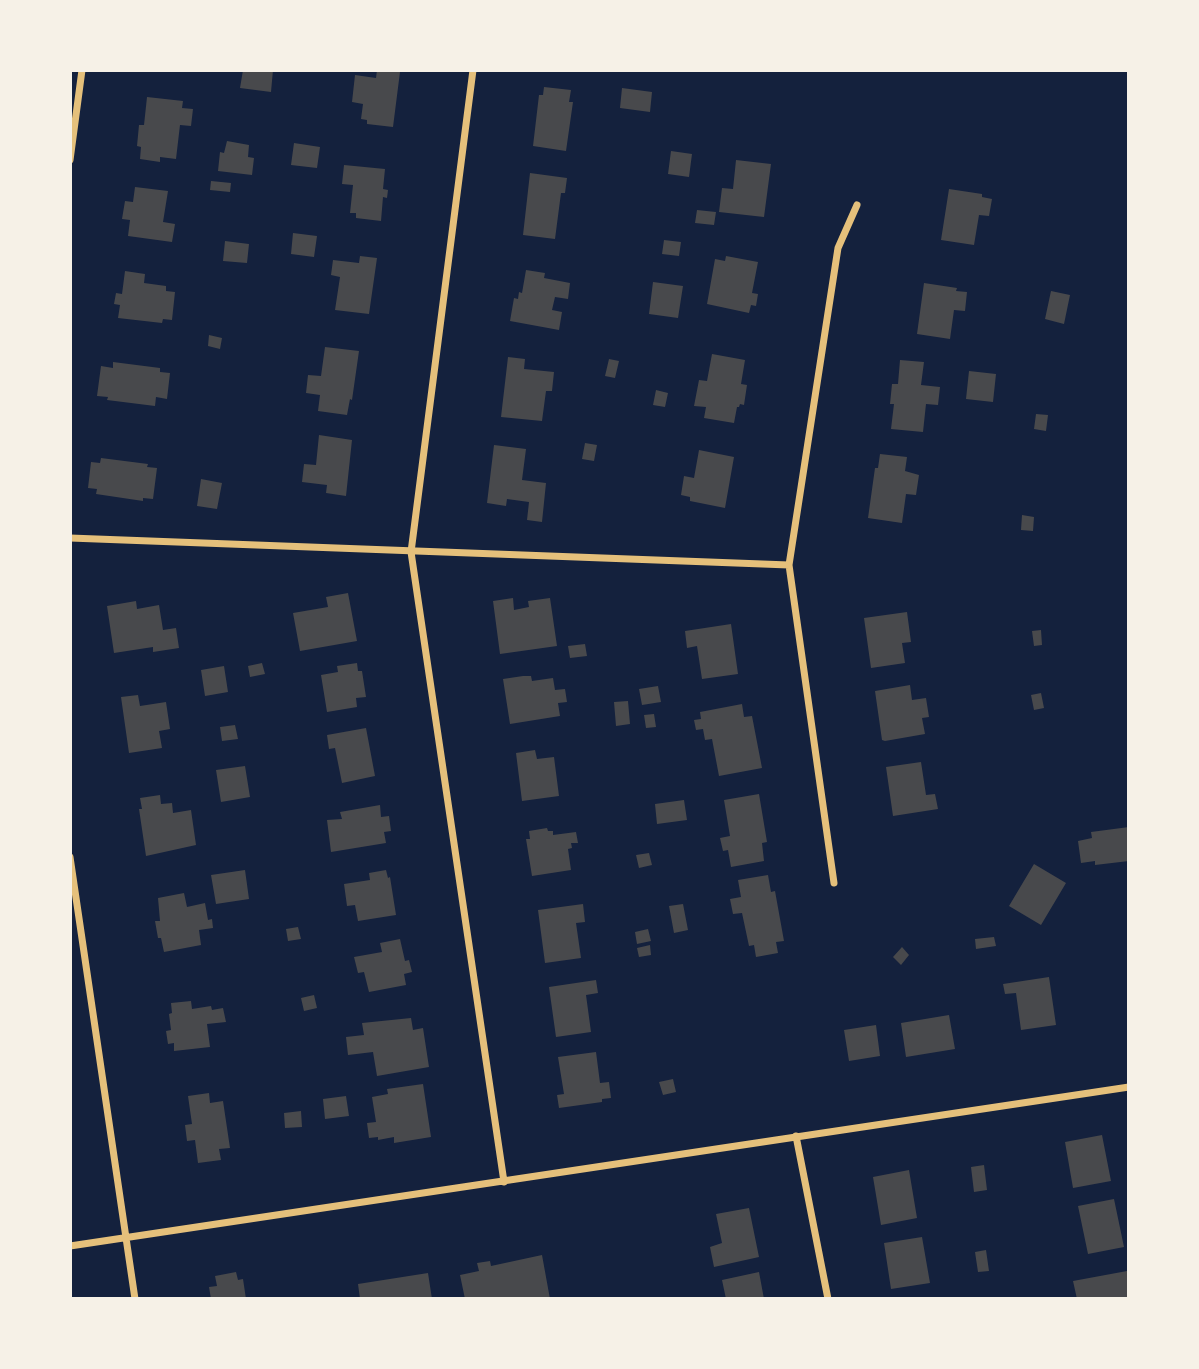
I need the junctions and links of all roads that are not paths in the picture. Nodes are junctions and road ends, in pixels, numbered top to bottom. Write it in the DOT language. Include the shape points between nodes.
graph roads {
  1 [pos="82,70"];
  2 [pos="473,70"];
  3 [pos="70,160"];
  4 [pos="857,205"];
  5 [pos="70,538"];
  6 [pos="411,552"];
  7 [pos="789,565"];
  8 [pos="70,857"];
  9 [pos="834,883"];
  10 [pos="1129,1087"];
  11 [pos="796,1136"];
  12 [pos="504,1182"];
  13 [pos="126,1237"];
  14 [pos="70,1246"];
  15 [pos="135,1299"];
  16 [pos="828,1299"];
  1 -- 3 [label="street"];
  2 -- 6 [label="street"];
  4 -- 7 [label="street" via="838,248"];
  5 -- 6 [label="street"];
  6 -- 7 [label="street"];
  6 -- 12 [label="street"];
  7 -- 9 [label="street"];
  8 -- 13 [label="street"];
  10 -- 11 [label="street"];
  11 -- 12 [label="street"];
  11 -- 16 [label="street"];
  12 -- 13 [label="street"];
  13 -- 14 [label="street"];
  13 -- 15 [label="street"];
}
